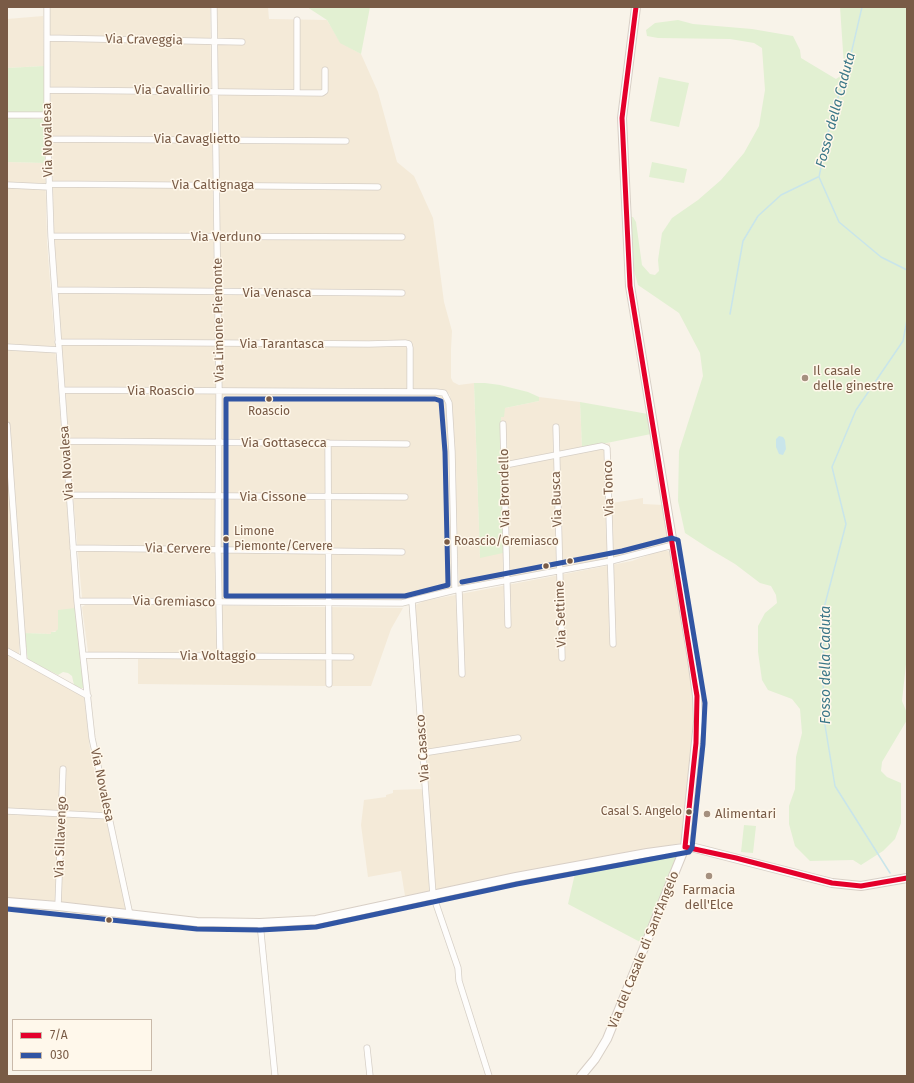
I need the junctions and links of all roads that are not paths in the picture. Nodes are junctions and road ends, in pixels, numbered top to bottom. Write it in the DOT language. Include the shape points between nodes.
graph roads {
  1 [pos="47,7"];
  2 [pos="214,7"];
  3 [pos="636,7"];
  4 [pos="297,20"];
  5 [pos="47,38"];
  6 [pos="214,42"];
  7 [pos="242,42"];
  8 [pos="325,70"];
  9 [pos="47,90"];
  10 [pos="215,91"];
  11 [pos="297,92"];
  12 [pos="7,115"];
  13 [pos="47,115"];
  14 [pos="48,139"];
  15 [pos="215,139"];
  16 [pos="346,141"];
  17 [pos="7,185"];
  18 [pos="216,185"];
  19 [pos="49,186"];
  20 [pos="378,187"];
  21 [pos="51,236"];
  22 [pos="218,236"];
  23 [pos="402,237"];
  24 [pos="55,290"];
  25 [pos="218,292"];
  26 [pos="402,293"];
  27 [pos="58,342"];
  28 [pos="218,344"];
  29 [pos="7,347"];
  30 [pos="59,350"];
  31 [pos="62,390"];
  32 [pos="410,391"];
  33 [pos="219,392"];
  34 [pos="503,424"];
  35 [pos="7,425"];
  36 [pos="556,427"];
  37 [pos="65,441"];
  38 [pos="219,443"];
  39 [pos="328,443"];
  40 [pos="407,444"];
  41 [pos="556,455"];
  42 [pos="505,465"];
  43 [pos="70,495"];
  44 [pos="218,496"];
  45 [pos="328,497"];
  46 [pos="405,497"];
  47 [pos="673,545"];
  48 [pos="73,548"];
  49 [pos="218,549"];
  50 [pos="327,550"];
  51 [pos="402,552"];
  52 [pos="611,561"];
  53 [pos="559,571"];
  54 [pos="507,582"];
  55 [pos="457,590"];
  56 [pos="77,601"];
  57 [pos="412,601"];
  58 [pos="218,603"];
  59 [pos="328,604"];
  60 [pos="508,625"];
  61 [pos="613,644"];
  62 [pos="7,651"];
  63 [pos="84,655"];
  64 [pos="220,656"];
  65 [pos="328,657"];
  66 [pos="351,657"];
  67 [pos="562,658"];
  68 [pos="24,660"];
  69 [pos="462,674"];
  70 [pos="328,684"];
  71 [pos="88,696"];
  72 [pos="518,738"];
  73 [pos="423,753"];
  74 [pos="63,769"];
  75 [pos="7,811"];
  76 [pos="62,814"];
  77 [pos="109,816"];
  78 [pos="685,847"];
  79 [pos="907,878"];
  80 [pos="433,894"];
  81 [pos="7,902"];
  82 [pos="58,906"];
  83 [pos="130,915"];
  84 [pos="260,923"];
  85 [pos="367,1048"];
  86 [pos="275,1076"];
  87 [pos="370,1076"];
  88 [pos="490,1076"];
  89 [pos="581,1076"];
  1 -- 5 [label="street, Via Novalesa"];
  2 -- 6 [label="street, Via Limone Piemonte"];
  3 -- 47 [label="main road, Via del Casale di Sant'Angelo" via="622,118 630,286"];
  4 -- 11 [label="street"];
  5 -- 6 [label="street, Via Craveggia"];
  5 -- 9 [label="street, Via Novalesa"];
  6 -- 7 [label="street, Via Craveggia"];
  6 -- 10 [label="street, Via Limone Piemonte"];
  8 -- 11 [label="street, Via Cavallirio" via="325,91"];
  9 -- 10 [label="street, Via Cavallirio"];
  9 -- 13 [label="street, Via Novalesa"];
  10 -- 11 [label="street, Via Cavallirio"];
  10 -- 15 [label="street, Via Limone Piemonte"];
  12 -- 13 [label="street"];
  13 -- 14 [label="street, Via Novalesa"];
  14 -- 15 [label="street, Via Cavaglietto"];
  14 -- 19 [label="street, Via Novalesa"];
  15 -- 16 [label="street, Via Cavaglietto"];
  15 -- 18 [label="street, Via Limone Piemonte"];
  17 -- 19 [label="street, Via Caltignaga"];
  18 -- 19 [label="street, Via Caltignaga"];
  18 -- 20 [label="street, Via Caltignaga"];
  18 -- 22 [label="street, Via Limone Piemonte"];
  19 -- 21 [label="street, Via Novalesa"];
  21 -- 22 [label="street, Via Verduno"];
  21 -- 24 [label="street, Via Novalesa"];
  22 -- 23 [label="street, Via Verduno"];
  22 -- 25 [label="street, Via Limone Piemonte"];
  24 -- 25 [label="street, Via Venasca"];
  24 -- 27 [label="street, Via Novalesa"];
  25 -- 26 [label="street, Via Venasca"];
  25 -- 28 [label="street, Via Limone Piemonte"];
  27 -- 28 [label="street, Via Tarantasca"];
  27 -- 30 [label="street, Via Novalesa"];
  28 -- 32 [label="street, Via Tarantasca" via="406,343 410,348"];
  28 -- 33 [label="street, Via Limone Piemonte"];
  29 -- 30 [label="street"];
  30 -- 31 [label="street, Via Novalesa"];
  31 -- 33 [label="street, Via Roascio"];
  31 -- 37 [label="street, Via Novalesa"];
  32 -- 33 [label="street, Via Roascio"];
  32 -- 55 [label="street, Via Roascio" via="440,392 446,395 449,401"];
  33 -- 38 [label="street, Via Limone Piemonte"];
  34 -- 42 [label="street, Via Brondello"];
  35 -- 68 [label="street"];
  36 -- 41 [label="street, Via Busca"];
  37 -- 38 [label="street, Via Gottasecca"];
  37 -- 43 [label="street, Via Novalesa"];
  38 -- 39 [label="street, Via Gottasecca"];
  38 -- 44 [label="street, Via Limone Piemonte"];
  39 -- 40 [label="street, Via Gottasecca"];
  39 -- 45 [label="street"];
  41 -- 42 [label="street, Via Tonco"];
  41 -- 52 [label="street, Via Tonco" via="602,446 607,448"];
  41 -- 53 [label="street, Via Busca"];
  42 -- 54 [label="street, Via Brondello"];
  43 -- 44 [label="street, Via Cissone"];
  43 -- 48 [label="street, Via Novalesa"];
  44 -- 45 [label="street, Via Cissone"];
  44 -- 49 [label="street, Via Limone Piemonte"];
  45 -- 46 [label="street, Via Cissone"];
  45 -- 50 [label="street"];
  47 -- 52 [label="street, Via Gremiasco"];
  47 -- 78 [label="main road, Via del Casale di Sant'Angelo" via="698,710"];
  48 -- 49 [label="street, Via Cervere"];
  48 -- 56 [label="street, Via Novalesa"];
  49 -- 50 [label="street, Via Cervere"];
  49 -- 58 [label="street, Via Limone Piemonte"];
  50 -- 51 [label="street, Via Cervere"];
  50 -- 59 [label="street"];
  52 -- 53 [label="street, Via Gremiasco"];
  52 -- 61 [label="street"];
  53 -- 54 [label="street, Via Gremiasco"];
  53 -- 67 [label="street, Via Settime"];
  54 -- 55 [label="street, Via Gremiasco"];
  54 -- 60 [label="street, Via Brondello"];
  55 -- 57 [label="street, Via Gremiasco"];
  55 -- 69 [label="street, Via Roascio"];
  56 -- 58 [label="street, Via Gremiasco"];
  56 -- 63 [label="street, Via Novalesa"];
  57 -- 59 [label="street, Via Gremiasco"];
  57 -- 73 [label="street, Via Casasco"];
  58 -- 59 [label="street, Via Gremiasco"];
  58 -- 64 [label="street, Via Limone Piemonte"];
  59 -- 65 [label="street"];
  62 -- 68 [label="street"];
  63 -- 64 [label="street, Via Voltaggio"];
  63 -- 71 [label="street, Via Novalesa"];
  64 -- 65 [label="street, Via Voltaggio"];
  65 -- 66 [label="street, Via Voltaggio"];
  65 -- 70 [label="street"];
  68 -- 71 [label="street"];
  71 -- 77 [label="street, Via Novalesa" via="92,738"];
  72 -- 73 [label="street"];
  73 -- 80 [label="street, Via Casasco"];
  74 -- 76 [label="street, Via Sillavengo"];
  75 -- 76 [label="street"];
  76 -- 77 [label="street"];
  76 -- 82 [label="street, Via Sillavengo"];
  77 -- 83 [label="street, Via Novalesa"];
  78 -- 79 [label="main road" via="729,856 832,884 861,886"];
  78 -- 80 [label="main road"];
  78 -- 89 [label="main road, Via del Casale di Sant'Angelo" via="610,1034"];
  80 -- 84 [label="main road" via="329,918"];
  80 -- 88 [label="street, Via Casasco"];
  81 -- 82 [label="main road"];
  82 -- 83 [label="main road"];
  83 -- 84 [label="main road" via="197,922"];
  84 -- 86 [label="street"];
  85 -- 87 [label="street"];
}
